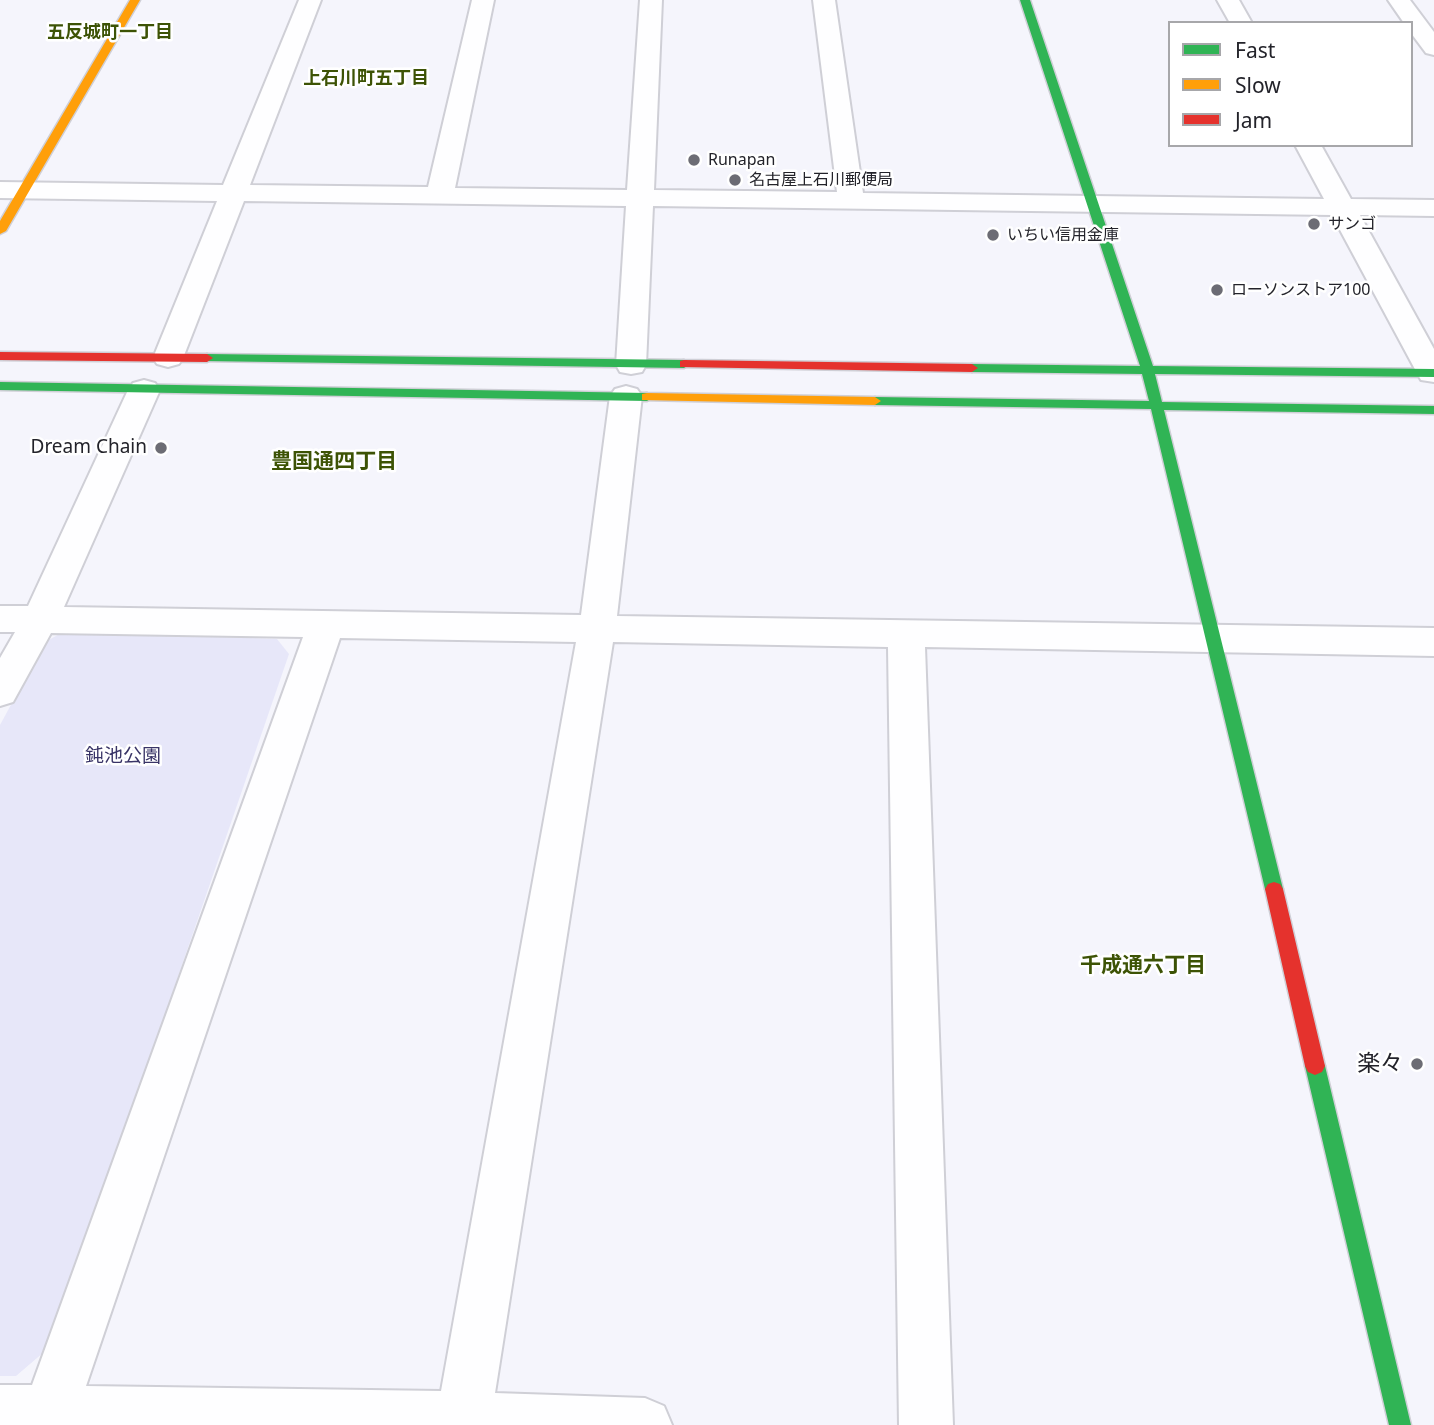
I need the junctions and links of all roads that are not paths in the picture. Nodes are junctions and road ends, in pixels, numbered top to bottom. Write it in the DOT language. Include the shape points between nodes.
graph roads {
  1 [pos="135,0"];
  2 [pos="310,0"];
  3 [pos="483,0"];
  4 [pos="651,0"];
  5 [pos="824,0"];
  6 [pos="1025,0"];
  7 [pos="1228,0"];
  8 [pos="1399,0"];
  9 [pos="1240,21"];
  10 [pos="1434,48"];
  11 [pos="1309,147"];
  12 [pos="12,190"];
  13 [pos="233,192"];
  14 [pos="440,194"];
  15 [pos="640,198"];
  16 [pos="851,201"];
  17 [pos="1094,204"];
  18 [pos="1341,207"];
  19 [pos="1434,208"];
  20 [pos="0,231"];
  21 [pos="0,356"];
  22 [pos="168,358"];
  23 [pos="1148,371"];
  24 [pos="1433,373"];
  25 [pos="628,380"];
  26 [pos="0,386"];
  27 [pos="144,390"];
  28 [pos="1156,407"];
  29 [pos="1434,410"];
  30 [pos="0,619"];
  31 [pos="40,620"];
  32 [pos="326,625"];
  33 [pos="597,629"];
  34 [pos="906,634"];
  35 [pos="1215,639"];
  36 [pos="1434,642"];
  37 [pos="0,692"];
  38 [pos="31,1417"];
  39 [pos="462,1422"];
  40 [pos="645,1425"];
  41 [pos="926,1425"];
  42 [pos="1400,1425"];
  1 -- 12 [label="street"];
  2 -- 13 [label="street"];
  3 -- 14 [label="street"];
  4 -- 15 [label="street"];
  5 -- 16 [label="street"];
  6 -- 17 [label="street"];
  7 -- 9 [label="street"];
  8 -- 10 [label="street"];
  11 -- 18 [label="street"];
  12 -- 13 [label="street"];
  12 -- 20 [label="street"];
  13 -- 14 [label="street"];
  13 -- 22 [label="street"];
  14 -- 15 [label="street"];
  15 -- 16 [label="street"];
  15 -- 25 [label="street"];
  16 -- 17 [label="street"];
  17 -- 18 [label="street"];
  17 -- 23 [label="street"];
  18 -- 19 [label="street"];
  18 -- 24 [label="street"];
  21 -- 22 [label="street"];
  22 -- 25 [label="street"];
  23 -- 24 [label="street"];
  23 -- 25 [label="street"];
  23 -- 28 [label="street"];
  25 -- 27 [label="street"];
  25 -- 28 [label="street"];
  25 -- 33 [label="street"];
  26 -- 27 [label="street"];
  27 -- 31 [label="street"];
  28 -- 29 [label="street"];
  28 -- 35 [label="street"];
  30 -- 31 [label="street"];
  31 -- 32 [label="street"];
  31 -- 37 [label="street"];
  32 -- 33 [label="street"];
  32 -- 38 [label="street"];
  33 -- 34 [label="street"];
  33 -- 39 [label="street"];
  34 -- 35 [label="street"];
  34 -- 41 [label="street"];
  35 -- 36 [label="street"];
  35 -- 42 [label="street"];
  38 -- 39 [label="street"];
  39 -- 40 [label="street"];
}
